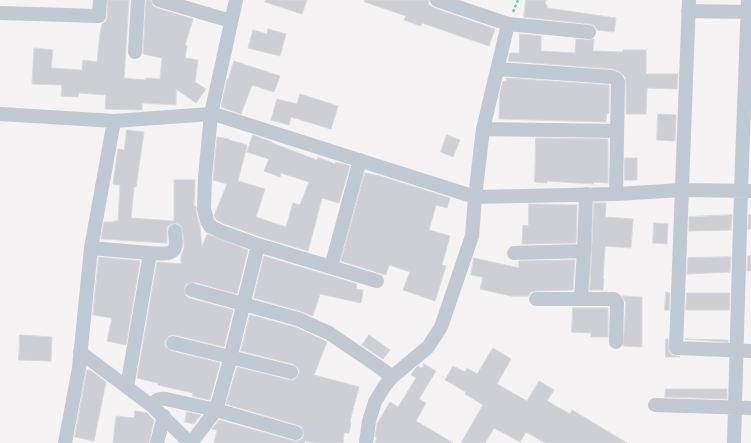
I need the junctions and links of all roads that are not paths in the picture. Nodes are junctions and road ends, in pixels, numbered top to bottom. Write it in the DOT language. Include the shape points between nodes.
graph roads {
  1 [pos="100,0"];
  2 [pos="138,0"];
  3 [pos="159,0"];
  4 [pos="236,0"];
  5 [pos="437,0"];
  6 [pos="688,5"];
  7 [pos="749,8"];
  8 [pos="0,12"];
  9 [pos="231,21"];
  10 [pos="508,24"];
  11 [pos="589,32"];
  12 [pos="135,52"];
  13 [pos="498,69"];
  14 [pos="0,114"];
  15 [pos="211,114"];
  16 [pos="114,121"];
  17 [pos="483,129"];
  18 [pos="617,131"];
  19 [pos="360,160"];
  20 [pos="682,190"];
  21 [pos="746,190"];
  22 [pos="586,194"];
  23 [pos="616,194"];
  24 [pos="474,197"];
  25 [pos="175,231"];
  26 [pos="258,244"];
  27 [pos="92,248"];
  28 [pos="584,251"];
  29 [pos="514,253"];
  30 [pos="149,254"];
  31 [pos="331,267"];
  32 [pos="377,281"];
  33 [pos="192,290"];
  34 [pos="581,298"];
  35 [pos="536,299"];
  36 [pos="244,304"];
  37 [pos="616,342"];
  38 [pos="173,343"];
  39 [pos="736,351"];
  40 [pos="751,351"];
  41 [pos="80,352"];
  42 [pos="231,356"];
  43 [pos="291,372"];
  44 [pos="392,377"];
  45 [pos="127,386"];
  46 [pos="655,405"];
  47 [pos="152,406"];
  48 [pos="735,408"];
  49 [pos="751,408"];
  50 [pos="216,410"];
  51 [pos="164,416"];
  52 [pos="296,433"];
  53 [pos="67,442"];
  54 [pos="156,443"];
  55 [pos="190,443"];
  56 [pos="366,443"];
  57 [pos="734,443"];
  1 -- 8 [label="street" via="99,16"];
  2 -- 12 [label="street"];
  3 -- 9 [label="street"];
  4 -- 9 [label="street"];
  5 -- 10 [label="street"];
  6 -- 7 [label="street"];
  6 -- 20 [label="street"];
  7 -- 21 [label="street"];
  9 -- 15 [label="street"];
  10 -- 11 [label="street"];
  10 -- 13 [label="street"];
  13 -- 17 [label="street"];
  13 -- 18 [label="street" via="616,79"];
  14 -- 16 [label="street"];
  15 -- 16 [label="street"];
  15 -- 19 [label="street"];
  15 -- 26 [label="street" via="205,177 204,209 207,221 211,227"];
  16 -- 27 [label="street"];
  17 -- 18 [label="street"];
  17 -- 24 [label="street"];
  18 -- 23 [label="street"];
  19 -- 24 [label="street"];
  19 -- 31 [label="street"];
  20 -- 21 [label="street"];
  20 -- 23 [label="street"];
  20 -- 39 [label="street" via="676,348"];
  21 -- 39 [label="street"];
  22 -- 23 [label="street"];
  22 -- 24 [label="street"];
  22 -- 28 [label="street"];
  24 -- 44 [label="street" via="472,236 441,328 428,347"];
  25 -- 30 [label="street" via="174,251"];
  26 -- 31 [label="street"];
  26 -- 36 [label="street"];
  27 -- 30 [label="street"];
  27 -- 41 [label="street"];
  28 -- 29 [label="street"];
  28 -- 34 [label="street"];
  30 -- 45 [label="street"];
  31 -- 32 [label="street"];
  33 -- 36 [label="street"];
  34 -- 35 [label="street"];
  34 -- 37 [label="street" via="608,298 616,301"];
  36 -- 42 [label="street"];
  36 -- 44 [label="street" via="298,319 329,333"];
  38 -- 42 [label="street"];
  39 -- 40 [label="street"];
  39 -- 48 [label="street"];
  41 -- 45 [label="street"];
  41 -- 53 [label="street"];
  42 -- 43 [label="street"];
  42 -- 50 [label="street"];
  44 -- 56 [label="street" via="375,402"];
  45 -- 47 [label="street"];
  46 -- 48 [label="street"];
  47 -- 50 [label="street" via="155,400 160,398"];
  47 -- 51 [label="street"];
  48 -- 49 [label="street"];
  48 -- 57 [label="street"];
  50 -- 52 [label="street"];
  50 -- 55 [label="street"];
  51 -- 54 [label="street"];
  51 -- 55 [label="street"];
}
